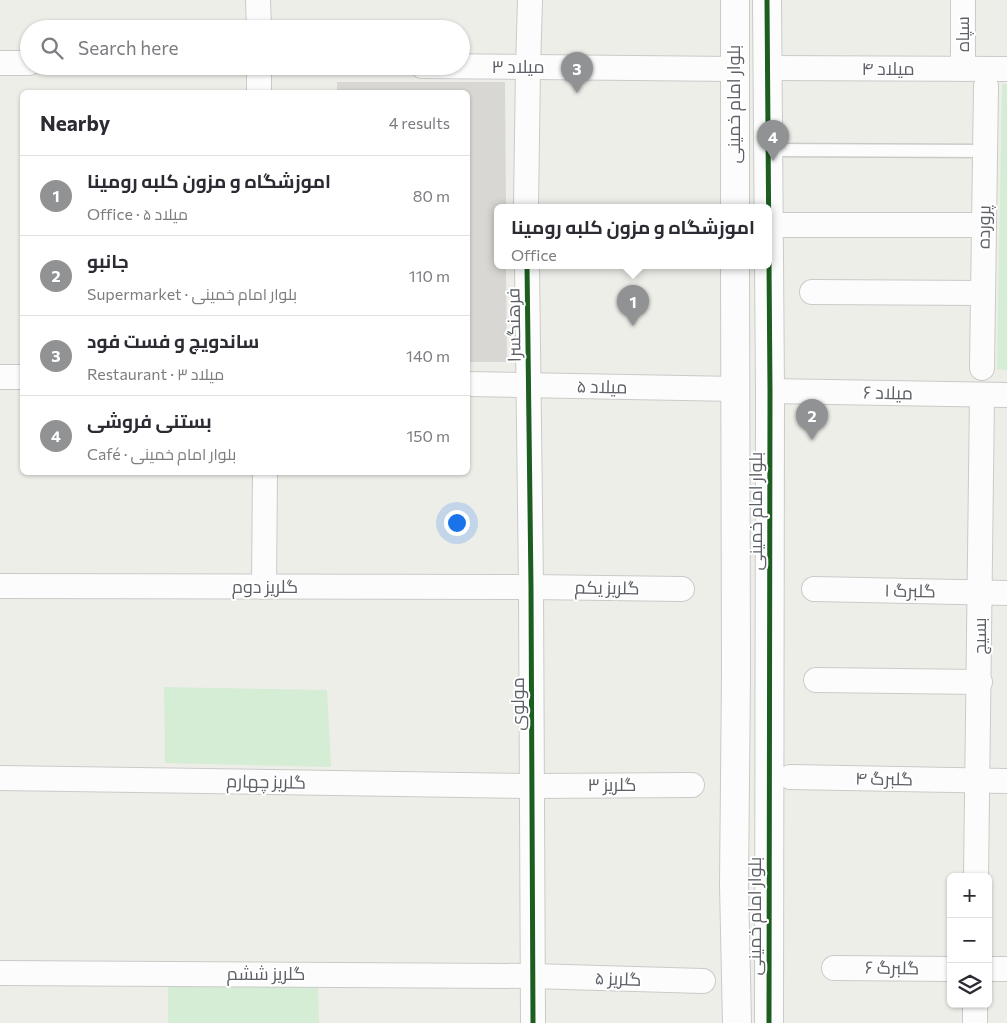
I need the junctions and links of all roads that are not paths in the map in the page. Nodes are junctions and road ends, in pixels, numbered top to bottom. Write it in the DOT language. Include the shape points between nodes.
graph roads {
  1 [pos="258,0"];
  2 [pos="530,0"];
  3 [pos="735,0"];
  4 [pos="767,0"];
  5 [pos="963,0"];
  6 [pos="258,20"];
  7 [pos="0,63"];
  8 [pos="20,63"];
  9 [pos="470,66"];
  10 [pos="528,67"];
  11 [pos="768,68"];
  12 [pos="734,69"];
  13 [pos="962,69"];
  14 [pos="1007,69"];
  15 [pos="259,75"];
  16 [pos="986,86"];
  17 [pos="259,90"];
  18 [pos="768,150"];
  19 [pos="985,151"];
  20 [pos="526,204"];
  21 [pos="735,204"];
  22 [pos="769,204"];
  23 [pos="772,225"];
  24 [pos="984,225"];
  25 [pos="527,269"];
  26 [pos="735,269"];
  27 [pos="769,269"];
  28 [pos="812,292"];
  29 [pos="983,293"];
  30 [pos="982,368"];
  31 [pos="0,377"];
  32 [pos="20,377"];
  33 [pos="470,384"];
  34 [pos="528,385"];
  35 [pos="736,389"];
  36 [pos="770,391"];
  37 [pos="982,395"];
  38 [pos="1007,395"];
  39 [pos="265,475"];
  40 [pos="0,586"];
  41 [pos="264,587"];
  42 [pos="531,587"];
  43 [pos="682,589"];
  44 [pos="814,589"];
  45 [pos="980,593"];
  46 [pos="1007,593"];
  47 [pos="816,680"];
  48 [pos="980,682"];
  49 [pos="790,777"];
  50 [pos="0,778"];
  51 [pos="978,780"];
  52 [pos="1007,781"];
  53 [pos="692,785"];
  54 [pos="532,786"];
  55 [pos="976,873"];
  56 [pos="834,968"];
  57 [pos="947,969"];
  58 [pos="992,969"];
  59 [pos="1007,969"];
  60 [pos="0,973"];
  61 [pos="532,976"];
  62 [pos="703,981"];
  63 [pos="975,1008"];
  64 [pos="533,1023"];
  65 [pos="737,1023"];
  66 [pos="769,1023"];
  67 [pos="975,1023"];
  1 -- 6 [label="street"];
  2 -- 10 [label="street"];
  3 -- 12 [label="street, بلوار امام خمینی"];
  4 -- 11 [label="street, بلوار امام خمینی"];
  5 -- 13 [label="street, سپاه"];
  7 -- 8 [label="street"];
  9 -- 10 [label="street, میلاد ۳"];
  10 -- 12 [label="street, میلاد ۳"];
  10 -- 20 [label="street"];
  11 -- 12 [label="street"];
  11 -- 13 [label="street, میلاد ۴"];
  11 -- 18 [label="street, بلوار امام خمینی"];
  12 -- 21 [label="street, بلوار امام خمینی"];
  13 -- 14 [label="street, میلاد ۴"];
  15 -- 17 [label="street"];
  16 -- 19 [label="street, پرورده"];
  18 -- 19 [label="lane"];
  18 -- 22 [label="street, بلوار امام خمینی"];
  19 -- 24 [label="street, پرورده"];
  23 -- 24 [label="street"];
  24 -- 29 [label="street, پرورده"];
  25 -- 34 [label="street, فرهنگسرا"];
  26 -- 35 [label="street, بلوار امام خمینی"];
  27 -- 36 [label="street, بلوار امام خمینی"];
  28 -- 29 [label="street"];
  29 -- 30 [label="street, پرورده"];
  31 -- 32 [label="street"];
  33 -- 34 [label="street, میلاد ۵"];
  34 -- 35 [label="street, میلاد ۵"];
  34 -- 42 [label="street, مولوی"];
  35 -- 36 [label="street"];
  35 -- 65 [label="street, بلوار امام خمینی" via="734,885"];
  36 -- 37 [label="street, میلاد ۶"];
  36 -- 66 [label="street, بلوار امام خمینی"];
  37 -- 38 [label="street, میلاد ۶"];
  37 -- 45 [label="street, بسیج"];
  39 -- 41 [label="street"];
  40 -- 41 [label="street, گلریز دوم"];
  41 -- 42 [label="street, گلریز دوم"];
  42 -- 43 [label="street, گلریز یکم"];
  42 -- 54 [label="street, مولوی"];
  44 -- 45 [label="street, گلبرگ ۱"];
  45 -- 46 [label="street, گلبرگ ۱"];
  45 -- 48 [label="street, بسیج"];
  47 -- 48 [label="street"];
  48 -- 51 [label="street, بسیج"];
  49 -- 51 [label="street, گلبرگ ۴"];
  50 -- 54 [label="street, گلریز چهارم"];
  51 -- 52 [label="street, گلبرگ ۴"];
  51 -- 55 [label="street, بسیج"];
  53 -- 54 [label="street, گلریز ۳"];
  54 -- 61 [label="street, مولوی"];
  56 -- 57 [label="street, گلبرگ ۶"];
  58 -- 59 [label="street"];
  60 -- 61 [label="street, گلریز ششم"];
  61 -- 62 [label="street, گلریز ۵"];
  61 -- 64 [label="street, مولوی"];
  63 -- 67 [label="street"];
}
